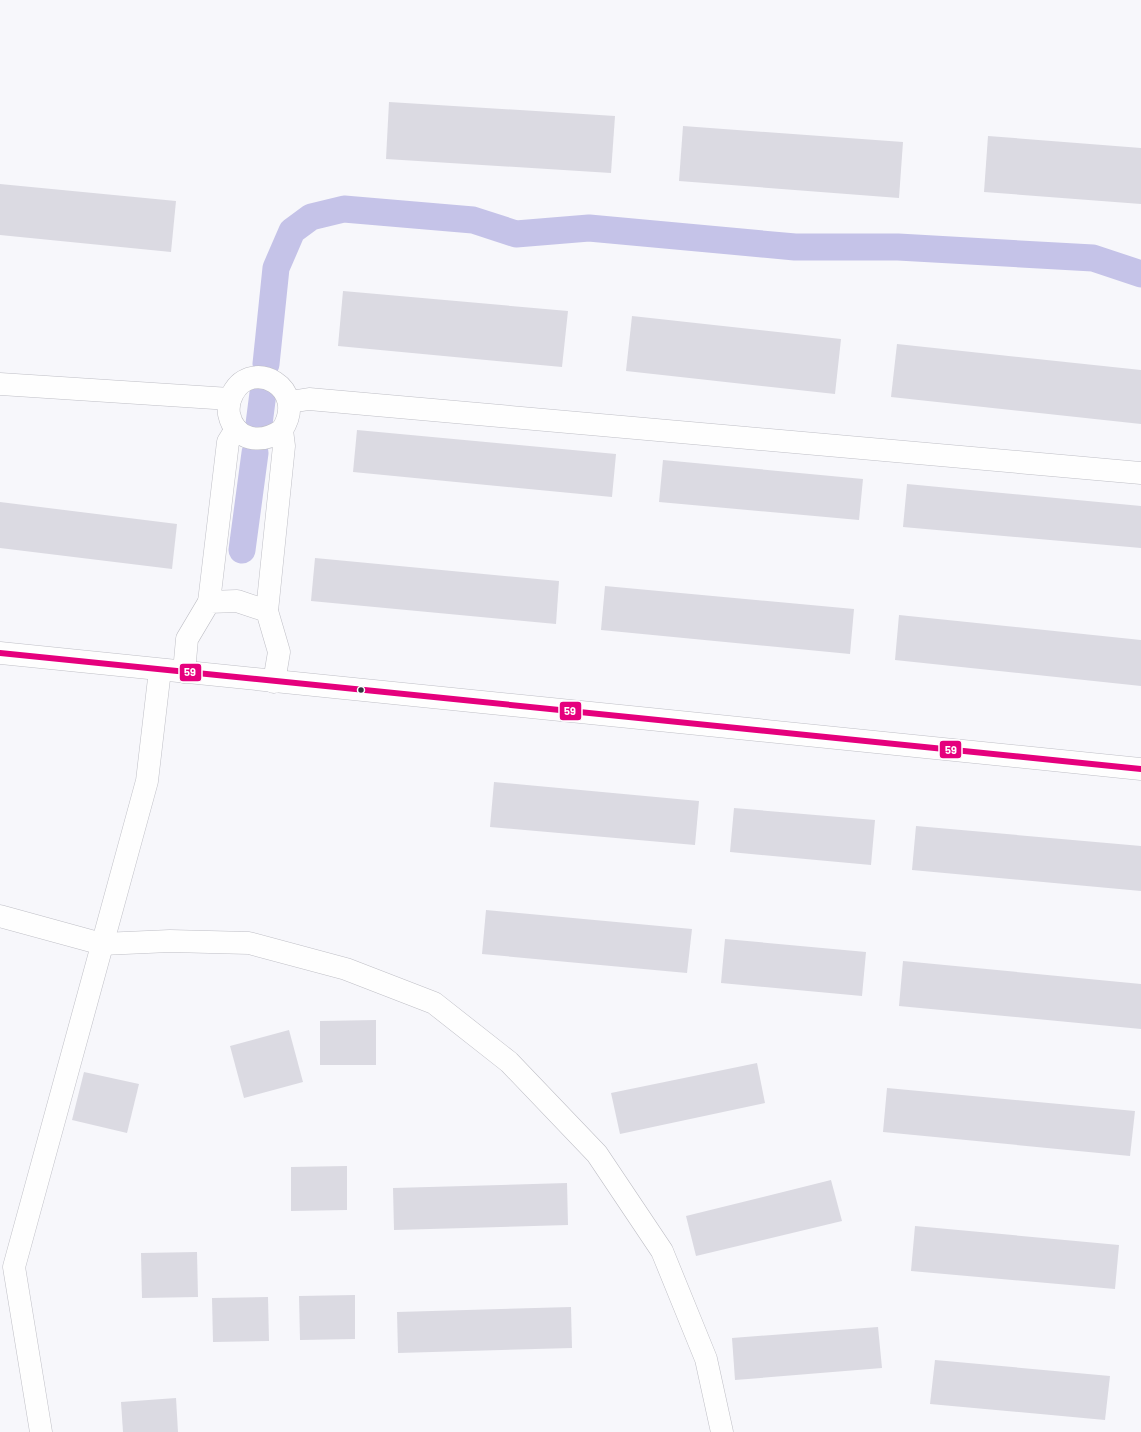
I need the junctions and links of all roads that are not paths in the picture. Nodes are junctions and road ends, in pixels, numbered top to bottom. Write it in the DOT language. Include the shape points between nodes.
graph roads {
  1 [pos="0,384"];
  2 [pos="230,399"];
  3 [pos="290,402"];
  4 [pos="236,429"];
  5 [pos="282,430"];
  6 [pos="1141,473"];
  7 [pos="209,602"];
  8 [pos="267,611"];
  9 [pos="0,653"];
  10 [pos="160,670"];
  11 [pos="184,672"];
  12 [pos="274,682"];
  13 [pos="1141,769"];
  14 [pos="0,916"];
  15 [pos="102,944"];
  16 [pos="41,1432"];
  17 [pos="722,1432"];
  1 -- 2 [label="street"];
  2 -- 3 [label="street" via="234,390 242,383 251,378 261,378 279,385"];
  2 -- 4 [label="street" via="228,410"];
  3 -- 5 [label="street" via="290,412"];
  3 -- 6 [label="street" via="309,399"];
  4 -- 5 [label="street" via="254,439 274,436"];
  4 -- 7 [label="street" via="228,442"];
  5 -- 8 [label="street" via="284,446"];
  7 -- 8 [label="street" via="237,601"];
  7 -- 11 [label="street" via="188,639"];
  8 -- 12 [label="street" via="279,652"];
  9 -- 10 [label="street"];
  10 -- 11 [label="street"];
  10 -- 15 [label="street" via="148,780"];
  11 -- 12 [label="street"];
  12 -- 13 [label="street"];
  14 -- 15 [label="street"];
  15 -- 16 [label="street" via="14,1267"];
  15 -- 17 [label="street" via="170,941 249,943 346,969 434,1004 509,1062 597,1154 662,1251 706,1359"];
}
